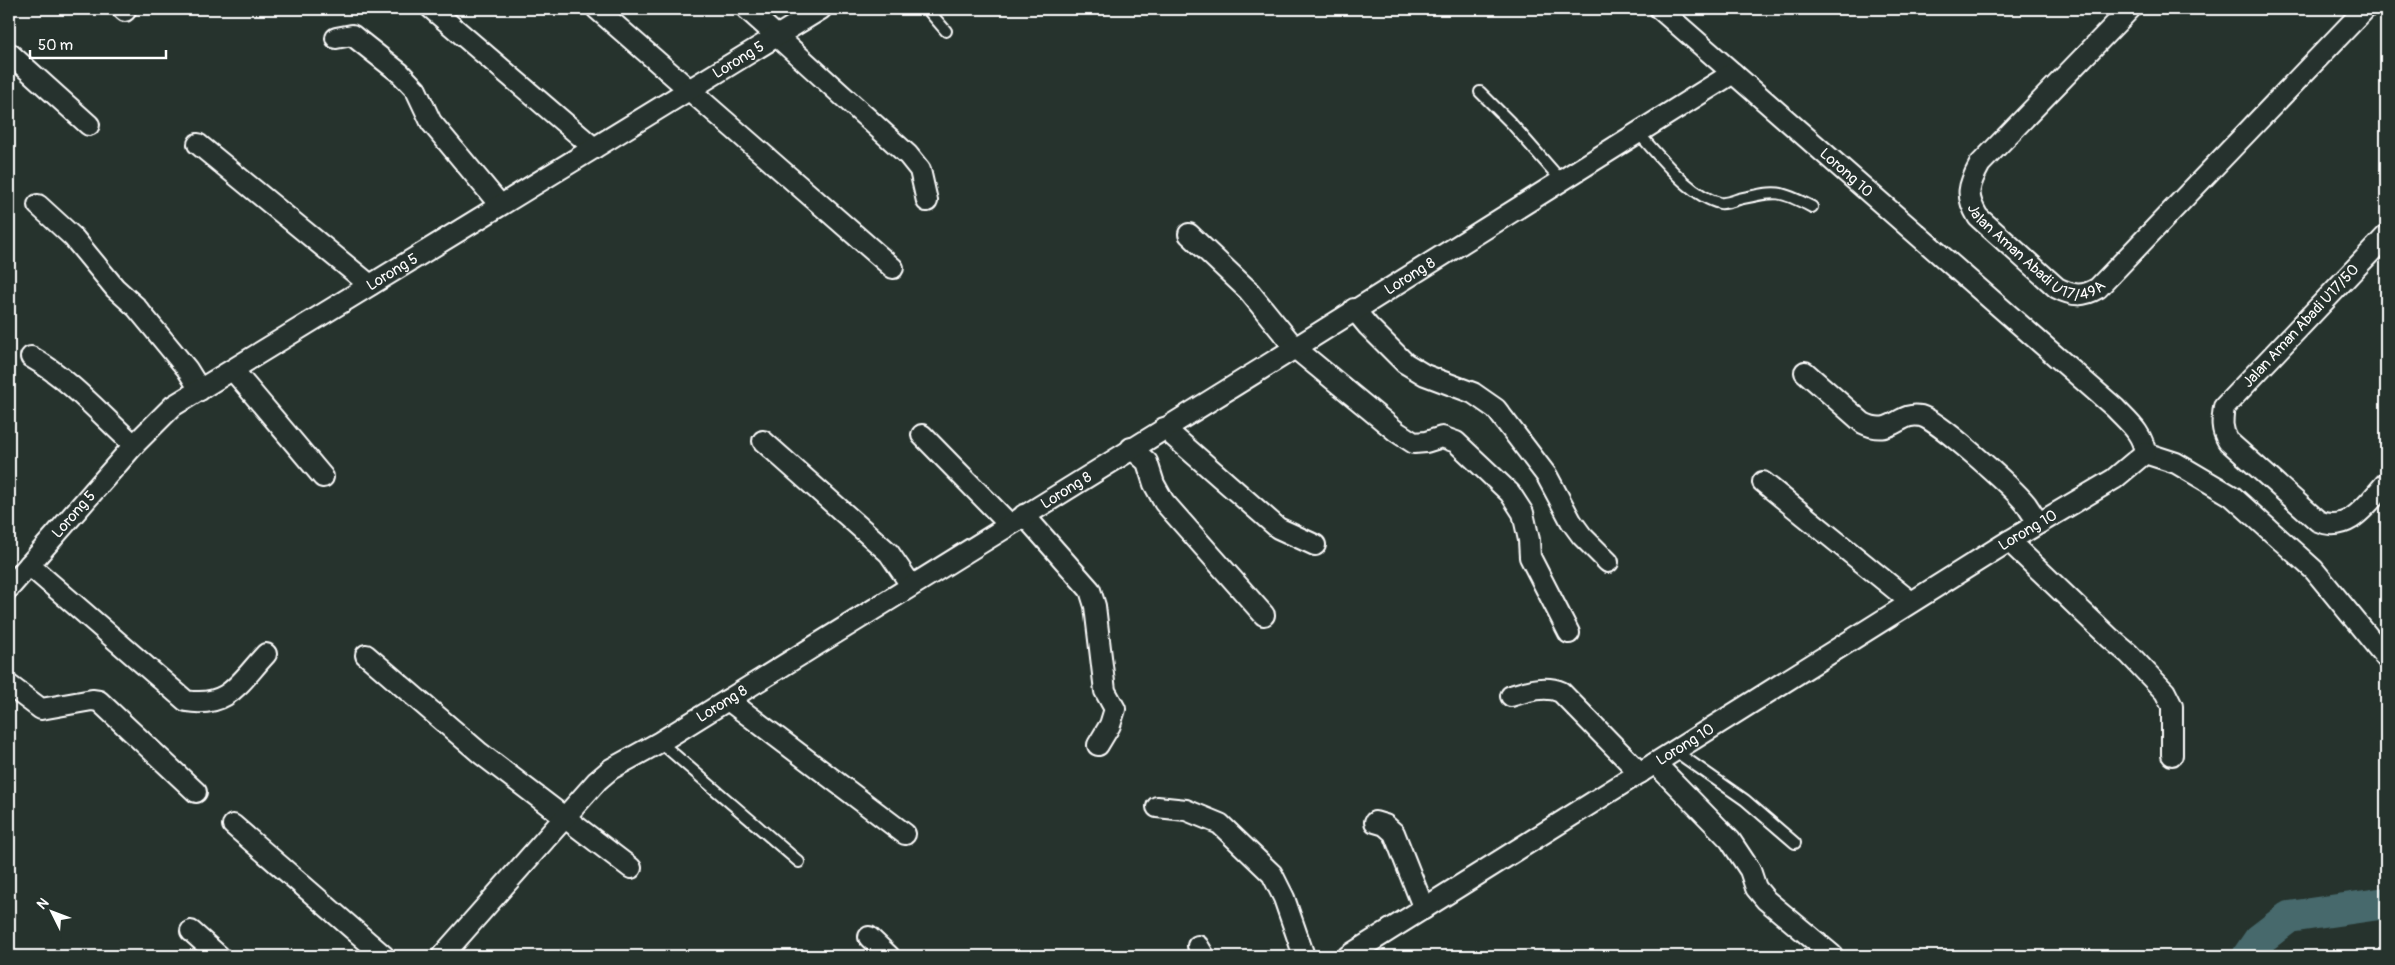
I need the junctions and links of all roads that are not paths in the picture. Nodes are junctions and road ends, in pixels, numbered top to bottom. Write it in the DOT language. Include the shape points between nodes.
graph roads {
  1 [pos="432,9"];
  2 [pos="598,9"];
  3 [pos="747,9"];
  4 [pos="821,9"];
  5 [pos="927,9"];
  6 [pos="1660,9"];
  7 [pos="2130,9"];
  8 [pos="2365,9"];
  9 [pos="946,31"];
  10 [pos="779,36"];
  11 [pos="336,38"];
  12 [pos="9,54"];
  13 [pos="1732,73"];
  14 [pos="689,91"];
  15 [pos="1480,92"];
  16 [pos="89,125"];
  17 [pos="1638,133"];
  18 [pos="198,144"];
  19 [pos="594,148"];
  20 [pos="1561,180"];
  21 [pos="927,201"];
  22 [pos="500,205"];
  23 [pos="38,206"];
  24 [pos="1812,207"];
  25 [pos="1189,234"];
  26 [pos="2386,236"];
  27 [pos="893,268"];
  28 [pos="370,285"];
  29 [pos="1354,309"];
  30 [pos="1295,348"];
  31 [pos="31,357"];
  32 [pos="233,370"];
  33 [pos="1805,372"];
  34 [pos="200,390"];
  35 [pos="1164,428"];
  36 [pos="922,435"];
  37 [pos="763,441"];
  38 [pos="134,445"];
  39 [pos="1131,448"];
  40 [pos="2145,453"];
  41 [pos="323,476"];
  42 [pos="1763,482"];
  43 [pos="2386,484"];
  44 [pos="1016,520"];
  45 [pos="2039,524"];
  46 [pos="2009,541"];
  47 [pos="1315,545"];
  48 [pos="1608,562"];
  49 [pos="29,565"];
  50 [pos="911,585"];
  51 [pos="9,588"];
  52 [pos="1911,602"];
  53 [pos="1264,615"];
  54 [pos="1569,632"];
  55 [pos="266,654"];
  56 [pos="366,655"];
  57 [pos="2386,658"];
  58 [pos="9,685"];
  59 [pos="1510,696"];
  60 [pos="728,700"];
  61 [pos="660,742"];
  62 [pos="1098,745"];
  63 [pos="1675,751"];
  64 [pos="2172,755"];
  65 [pos="1648,768"];
  66 [pos="196,792"];
  67 [pos="1157,807"];
  68 [pos="565,818"];
  69 [pos="1375,822"];
  70 [pos="233,825"];
  71 [pos="906,834"];
  72 [pos="1795,843"];
  73 [pos="799,862"];
  74 [pos="631,868"];
  75 [pos="1424,909"];
  76 [pos="191,931"];
  77 [pos="869,937"];
  78 [pos="1355,955"];
  79 [pos="1832,955"];
  80 [pos="219,956"];
  81 [pos="384,956"];
  82 [pos="442,956"];
  83 [pos="889,956"];
  84 [pos="1304,956"];
  1 -- 19 [label="street"];
  2 -- 14 [label="street"];
  3 -- 10 [label="street"];
  4 -- 10 [label="street, Lorong 5"];
  5 -- 9 [label="lane"];
  6 -- 13 [label="street, Lorong 10"];
  7 -- 8 [label="street, Jalan Aman Abadi U17/49A" via="1980,164 1968,192 1978,217 2057,288 2070,294 2086,295 2098,288"];
  10 -- 14 [label="street, Lorong 5"];
  10 -- 21 [label="street" via="908,155 920,170"];
  11 -- 22 [label="street" via="352,35 400,73 416,90 431,122"];
  12 -- 16 [label="street"];
  13 -- 17 [label="street, Lorong 8"];
  13 -- 40 [label="street, Lorong 10" via="2115,408 2139,433"];
  14 -- 19 [label="street, Lorong 5"];
  14 -- 27 [label="street"];
  15 -- 20 [label="lane" via="1512,123"];
  17 -- 20 [label="street, Lorong 8"];
  17 -- 24 [label="lane" via="1702,196 1721,203 1768,193 1785,193"];
  18 -- 28 [label="street"];
  19 -- 22 [label="street, Lorong 5"];
  20 -- 29 [label="street, Lorong 8"];
  22 -- 28 [label="street, Lorong 5"];
  23 -- 34 [label="street" via="73,237 115,288 136,307"];
  25 -- 30 [label="street" via="1248,290"];
  26 -- 43 [label="street, Jalan Aman Abadi U17/50" via="2224,407 2222,420 2222,432 2228,441 2318,521 2329,526 2342,524 2355,516"];
  28 -- 32 [label="street, Lorong 5"];
  29 -- 30 [label="street, Lorong 8"];
  29 -- 48 [label="street" via="1405,363 1424,375 1473,393 1496,409 1548,476 1571,521"];
  30 -- 35 [label="street, Lorong 8"];
  30 -- 54 [label="street" via="1397,432 1414,443 1442,437 1456,442 1510,493 1523,513 1530,557"];
  31 -- 38 [label="street" via="78,390"];
  32 -- 34 [label="street, Lorong 5"];
  32 -- 41 [label="street"];
  33 -- 45 [label="street" via="1873,428 1884,428 1912,416 1922,416 1944,430 2014,492"];
  34 -- 38 [label="street, Lorong 5" via="173,406"];
  35 -- 39 [label="street, Lorong 8"];
  35 -- 47 [label="street" via="1278,528"];
  36 -- 44 [label="street"];
  37 -- 50 [label="street" via="889,553"];
  38 -- 49 [label="street, Lorong 5"];
  39 -- 44 [label="street, Lorong 8"];
  39 -- 53 [label="street" via="1147,462 1164,502"];
  40 -- 45 [label="street, Lorong 10" via="2114,479"];
  40 -- 57 [label="street" via="2176,463 2232,496 2314,570"];
  42 -- 52 [label="street"];
  44 -- 50 [label="street, Lorong 8"];
  44 -- 62 [label="street" via="1085,584 1096,606 1105,691 1115,709"];
  45 -- 46 [label="street, Lorong 10"];
  46 -- 52 [label="street, Lorong 10"];
  46 -- 64 [label="street" via="2165,692 2172,706"];
  49 -- 51 [label="street, Lorong 5"];
  49 -- 55 [label="street" via="186,701 216,702 226,696"];
  50 -- 60 [label="street, Lorong 8"];
  52 -- 63 [label="street, Lorong 10"];
  56 -- 68 [label="street" via="480,752"];
  58 -- 66 [label="street" via="41,709 99,701"];
  59 -- 65 [label="street" via="1554,688"];
  60 -- 61 [label="street, Lorong 8"];
  60 -- 71 [label="street"];
  61 -- 68 [label="street, Lorong 8" via="611,769"];
  61 -- 73 [label="lane"];
  63 -- 65 [label="street, Lorong 10"];
  63 -- 72 [label="lane" via="1745,800"];
  65 -- 75 [label="street, Lorong 10"];
  65 -- 79 [label="street" via="1730,840 1766,900"];
  67 -- 84 [label="street" via="1186,810 1220,824 1272,874"];
  68 -- 74 [label="street"];
  68 -- 82 [label="street, Lorong 8"];
  69 -- 75 [label="street" via="1394,833"];
  70 -- 81 [label="street"];
  75 -- 78 [label="street, Lorong 10"];
  76 -- 80 [label="street"];
  77 -- 83 [label="street"];
}
